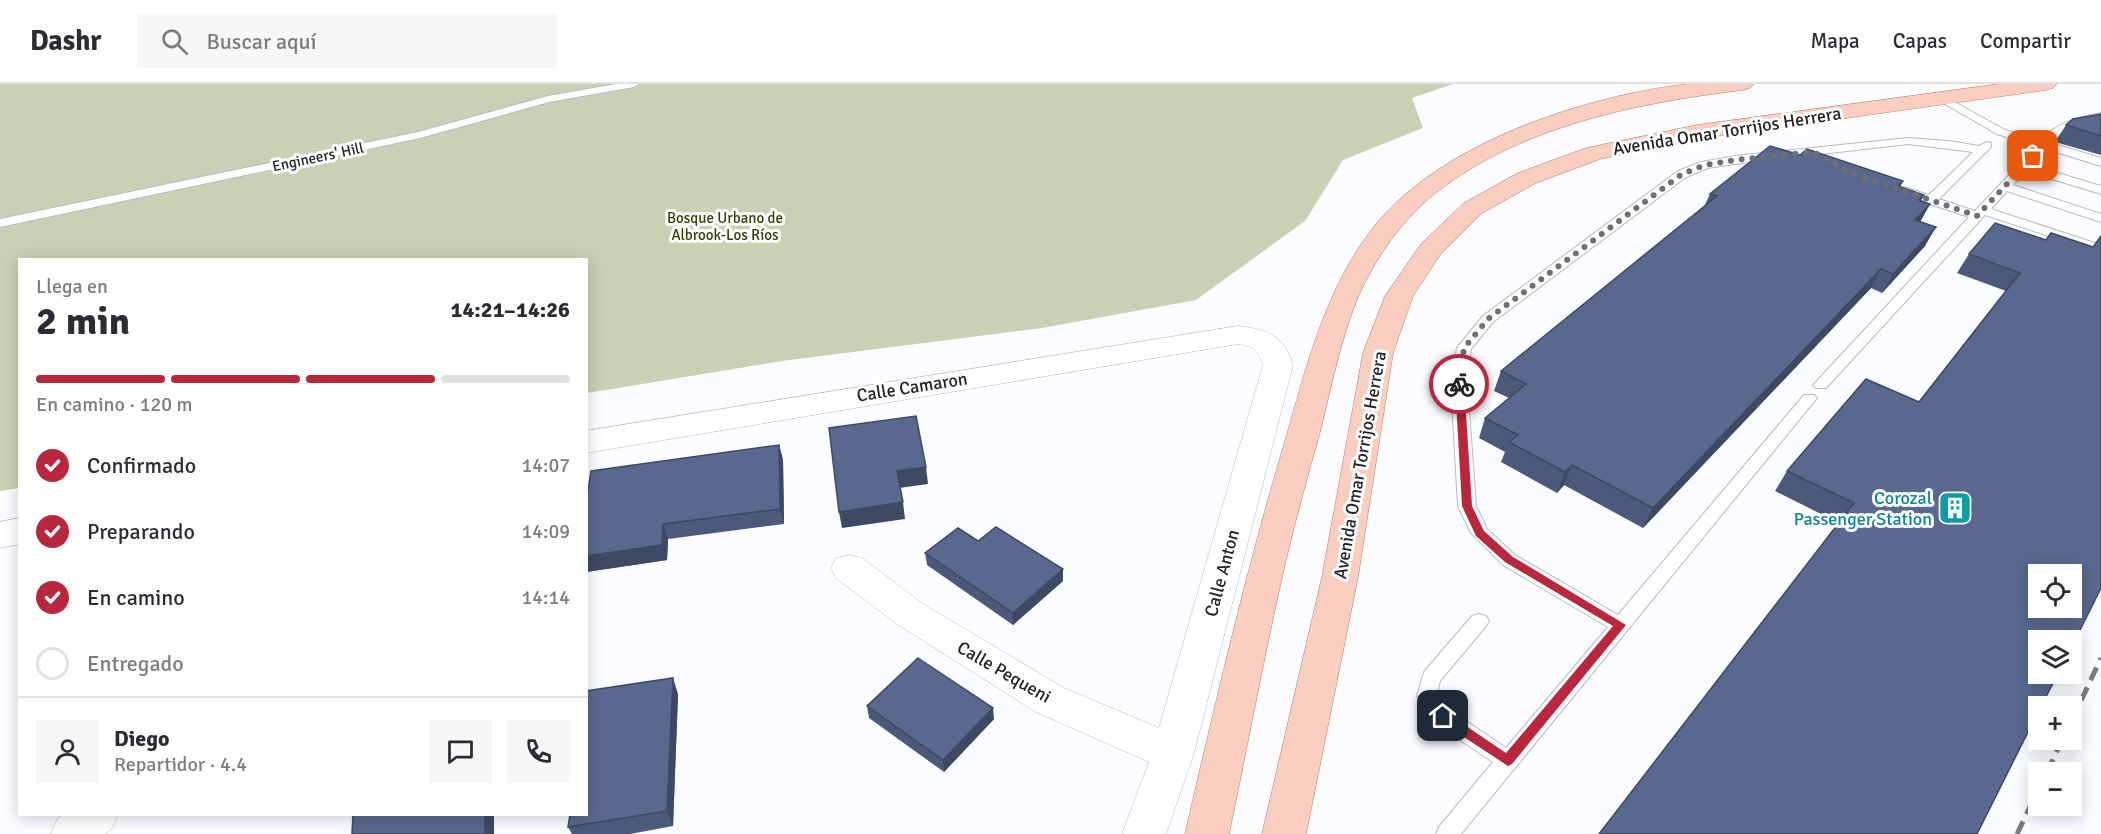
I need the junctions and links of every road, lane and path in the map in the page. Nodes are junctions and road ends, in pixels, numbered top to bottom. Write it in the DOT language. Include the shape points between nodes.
graph roads {
  1 [pos="634,84"];
  2 [pos="1743,84"];
  3 [pos="2046,84"];
  4 [pos="1942,98"];
  5 [pos="2101,116"];
  6 [pos="2001,132"];
  7 [pos="2042,145"];
  8 [pos="1981,150"];
  9 [pos="1813,152"];
  10 [pos="1829,162"];
  11 [pos="2101,162"];
  12 [pos="2023,166"];
  13 [pos="2005,186"];
  14 [pos="1897,188"];
  15 [pos="2101,190"];
  16 [pos="1931,200"];
  17 [pos="1980,213"];
  18 [pos="2101,218"];
  19 [pos="0,223"];
  20 [pos="2101,249"];
  21 [pos="1238,335"];
  22 [pos="588,442"];
  23 [pos="18,531"];
  24 [pos="0,535"];
  25 [pos="849,568"];
  26 [pos="1479,621"];
  27 [pos="1620,625"];
  28 [pos="1173,753"];
  29 [pos="1508,761"];
  30 [pos="94,816"];
  31 [pos="73,834"];
  32 [pos="1144,834"];
  33 [pos="1207,834"];
  34 [pos="1284,834"];
  35 [pos="1447,834"];
  1 -- 19 [label="lane, Engineers' Hill" via="548,99 409,138"];
  2 -- 33 [label="main road" via="1608,106 1541,127 1477,156 1428,187 1386,229 1355,274 1332,330 1268,560"];
  3 -- 4 [label="main road, Avenida Omar Torrijos Herrera"];
  4 -- 6 [label="lane"];
  4 -- 34 [label="main road, Avenida Omar Torrijos Herrera" via="1697,132 1594,153 1527,178 1473,208 1430,250 1399,296 1378,353 1340,577"];
  5 -- 7 [label="lane" via="2071,123"];
  6 -- 7 [label="lane"];
  6 -- 8 [label="lane"];
  7 -- 11 [label="lane"];
  7 -- 12 [label="lane"];
  8 -- 9 [label="lane" via="1908,141"];
  8 -- 16 [label="lane"];
  9 -- 10 [label="lane"];
  9 -- 27 [label="lane" via="1705,165 1682,174 1488,319 1464,348 1459,382 1467,506 1480,533 1509,560"];
  12 -- 13 [label="lane"];
  12 -- 15 [label="lane"];
  13 -- 17 [label="lane"];
  13 -- 18 [label="lane"];
  14 -- 16 [label="lane"];
  16 -- 17 [label="lane"];
  17 -- 20 [label="lane"];
  17 -- 27 [label="lane" via="1815,392"];
  21 -- 22 [label="street, Calle Camaron"];
  21 -- 28 [label="street, Calle Anton" via="1260,338 1273,348 1278,364"];
  23 -- 24 [label="street"];
  25 -- 28 [label="street, Calle Pequeni" via="910,614 1050,700"];
  26 -- 29 [label="lane" via="1431,678 1427,696 1443,716"];
  27 -- 29 [label="lane"];
  28 -- 32 [label="street, Calle Anton"];
  29 -- 35 [label="lane"];
  30 -- 31 [label="street"];
}
